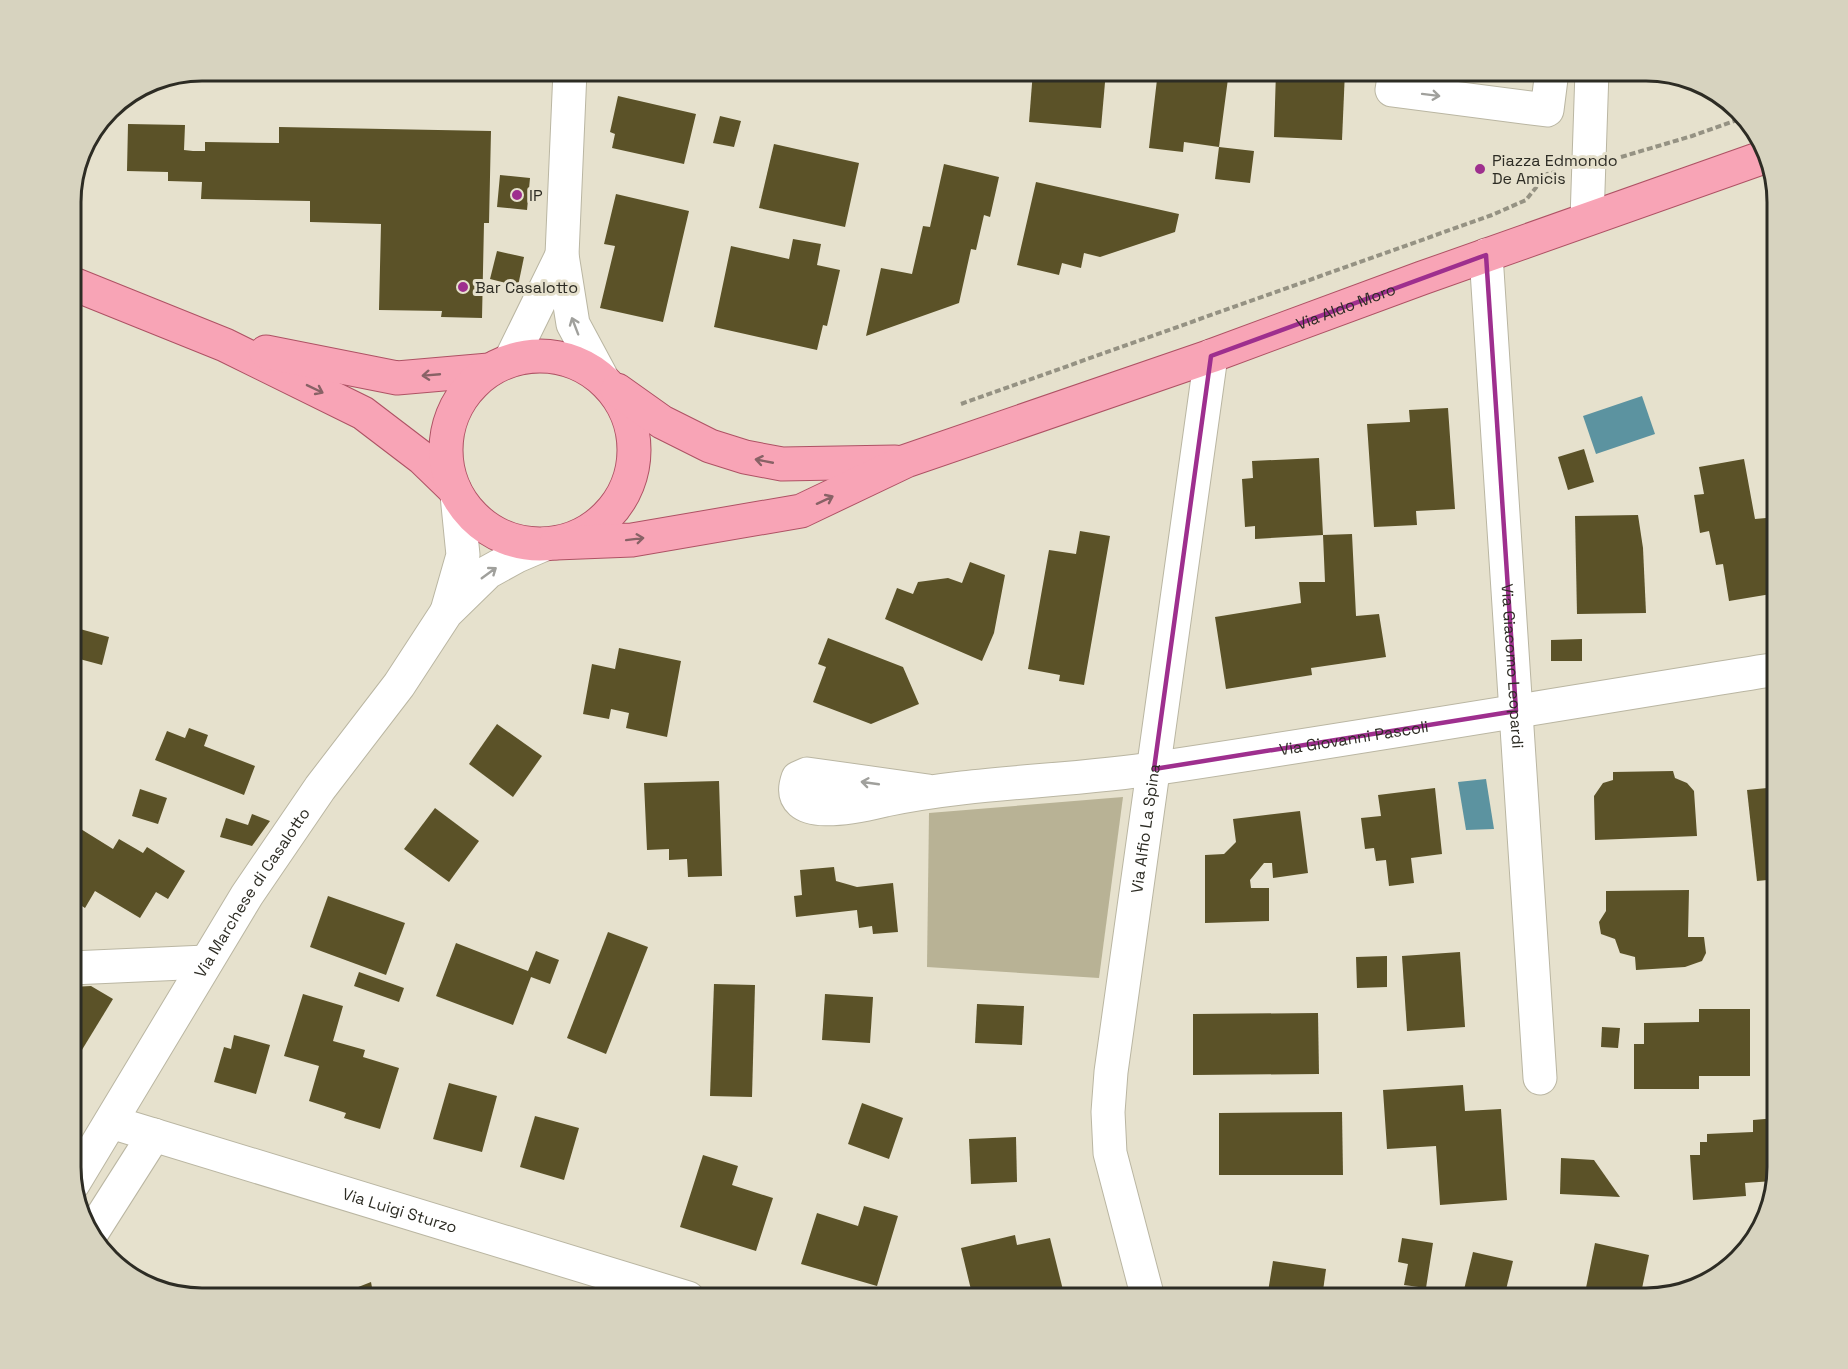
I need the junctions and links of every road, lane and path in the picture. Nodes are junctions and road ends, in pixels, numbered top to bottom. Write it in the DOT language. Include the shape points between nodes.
graph roads {
  1 [pos="570,81"];
  2 [pos="1393,81"];
  3 [pos="1551,81"];
  4 [pos="1592,81"];
  5 [pos="1736,121"];
  6 [pos="1692,136"];
  7 [pos="1759,159"];
  8 [pos="1547,174"];
  9 [pos="1587,219"];
  10 [pos="562,255"];
  11 [pos="1486,255"];
  12 [pos="81,287"];
  13 [pos="225,345"];
  14 [pos="1211,356"];
  15 [pos="500,364"];
  16 [pos="605,381"];
  17 [pos="950,408"];
  18 [pos="906,461"];
  19 [pos="455,492"];
  20 [pos="550,544"];
  21 [pos="446,613"];
  22 [pos="1767,671"];
  23 [pos="1516,711"];
  24 [pos="1155,769"];
  25 [pos="928,791"];
  26 [pos="206,963"];
  27 [pos="81,968"];
  28 [pos="1540,1078"];
  29 [pos="111,1122"];
  30 [pos="154,1135"];
  31 [pos="81,1171"];
  32 [pos="96,1226"];
  33 [pos="652,1288"];
  34 [pos="1145,1288"];
  1 -- 10 [label="street"];
  2 -- 3 [label="street, one-way" via="1392,90 1547,110"];
  4 -- 9 [label="street"];
  5 -- 6 [label="path"];
  7 -- 9 [label="main road, Via Aldo Moro"];
  8 -- 17 [label="path" via="1526,200 1492,215"];
  9 -- 11 [label="main road, Via Aldo Moro"];
  10 -- 15 [label="street"];
  16 -- 10 [label="street, one-way" via="573,324"];
  11 -- 14 [label="main road, Via Aldo Moro"];
  11 -- 23 [label="street, Via Giacomo Leopardi"];
  12 -- 13 [label="main road"];
  15 -- 13 [label="main road, one-way" via="397,378"];
  13 -- 19 [label="main road, one-way" via="363,413 422,458"];
  14 -- 18 [label="main road, Via Aldo Moro"];
  14 -- 24 [label="street, Via Alfio La Spina"];
  15 -- 16 [label="main road" via="535,355 559,357 582,364"];
  15 -- 19 [label="main road" via="472,384 449,423 445,445"];
  18 -- 16 [label="main road, one-way" via="782,464 745,457 710,446 662,422"];
  16 -- 20 [label="main road" via="622,402 631,423 635,446 626,490 598,525 578,537"];
  20 -- 18 [label="main road, one-way" via="632,540 801,511"];
  19 -- 20 [label="main road" via="469,512 503,537"];
  19 -- 21 [label="street" via="462,555"];
  21 -- 20 [label="street, one-way" via="488,572"];
  21 -- 26 [label="street, Via Marchese di Casalotto" via="399,685 320,788"];
  22 -- 23 [label="street, Via Giovanni Pascoli"];
  23 -- 24 [label="street, Via Giovanni Pascoli"];
  23 -- 28 [label="street, Via Giacomo Leopardi"];
  24 -- 25 [label="street, Via Giovanni Pascoli"];
  24 -- 34 [label="street, Via Alfio La Spina" via="1108,1112 1110,1153"];
  26 -- 27 [label="street"];
  26 -- 29 [label="street, Via Marchese di Casalotto"];
  29 -- 30 [label="street, Via Luigi Sturzo"];
  29 -- 31 [label="street, Via Marchese di Casalotto"];
  30 -- 32 [label="street"];
  30 -- 33 [label="street, Via Luigi Sturzo"];
}
